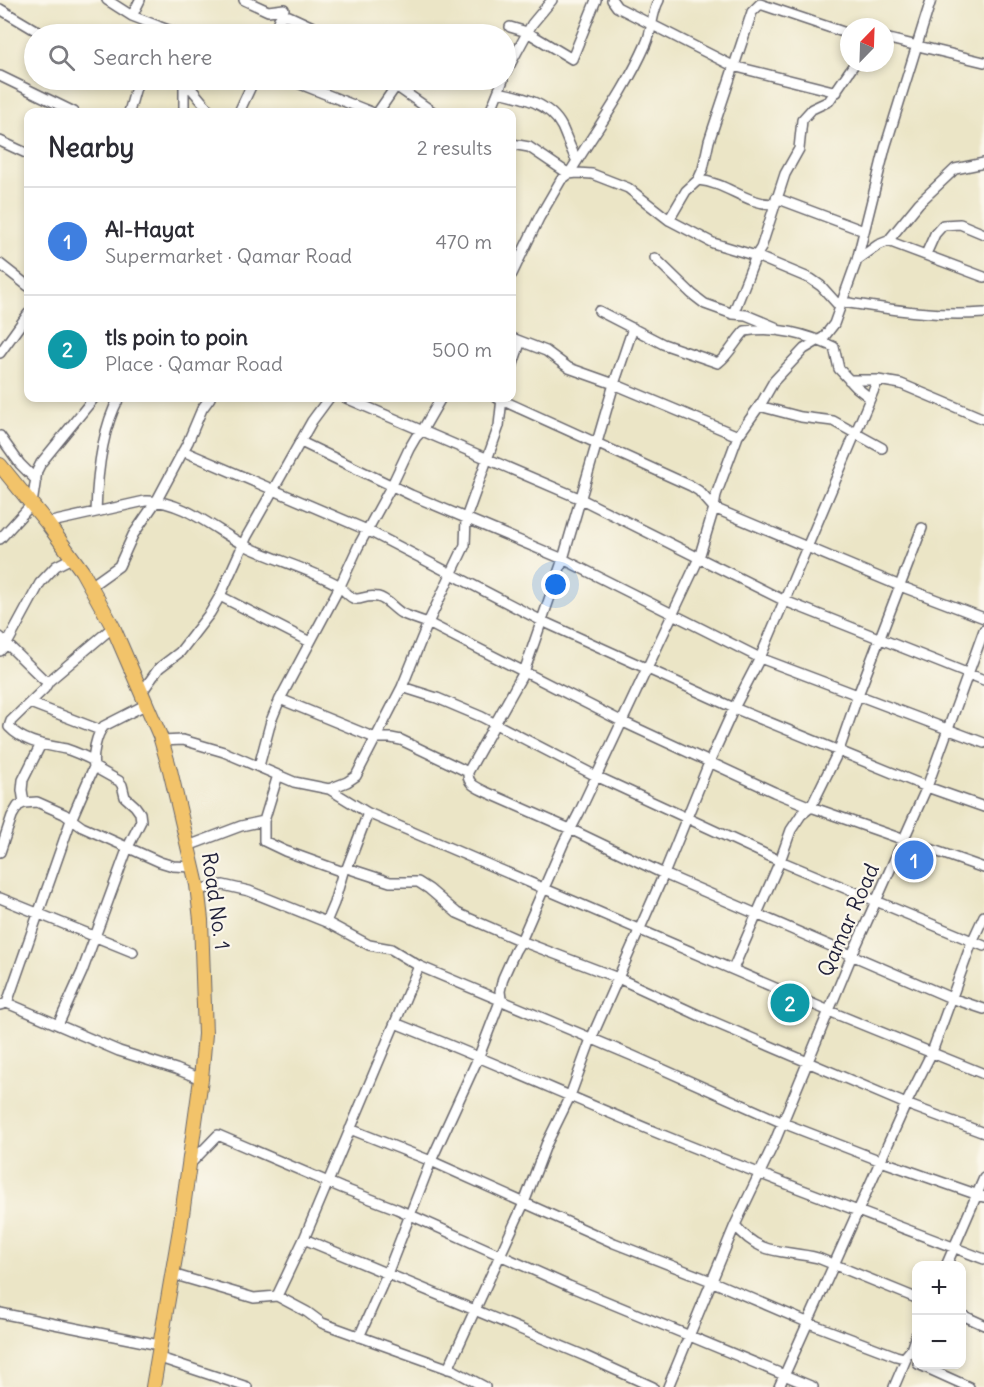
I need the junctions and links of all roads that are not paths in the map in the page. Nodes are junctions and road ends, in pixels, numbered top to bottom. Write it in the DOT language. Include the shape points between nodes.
graph roads {
  1 [pos="107,0"];
  2 [pos="140,0"];
  3 [pos="244,0"];
  4 [pos="552,0"];
  5 [pos="596,0"];
  6 [pos="612,0"];
  7 [pos="659,0"];
  8 [pos="932,0"];
  9 [pos="761,1"];
  10 [pos="284,8"];
  11 [pos="0,9"];
  12 [pos="132,16"];
  13 [pos="25,24"];
  14 [pos="148,24"];
  15 [pos="277,24"];
  16 [pos="306,24"];
  17 [pos="652,25"];
  18 [pos="516,29"];
  19 [pos="840,31"];
  20 [pos="527,32"];
  21 [pos="894,40"];
  22 [pos="916,45"];
  23 [pos="516,53"];
  24 [pos="984,62"];
  25 [pos="733,66"];
  26 [pos="849,72"];
  27 [pos="0,76"];
  28 [pos="24,88"];
  29 [pos="29,90"];
  30 [pos="135,90"];
  31 [pos="183,90"];
  32 [pos="192,90"];
  33 [pos="249,90"];
  34 [pos="315,90"];
  35 [pos="392,90"];
  36 [pos="405,90"];
  37 [pos="498,92"];
  38 [pos="837,92"];
  39 [pos="66,108"];
  40 [pos="130,108"];
  41 [pos="184,108"];
  42 [pos="207,108"];
  43 [pos="241,108"];
  44 [pos="361,108"];
  45 [pos="380,108"];
  46 [pos="428,108"];
  47 [pos="492,108"];
  48 [pos="0,141"];
  49 [pos="516,145"];
  50 [pos="24,152"];
  51 [pos="577,161"];
  52 [pos="984,163"];
  53 [pos="569,174"];
  54 [pos="699,180"];
  55 [pos="775,201"];
  56 [pos="669,220"];
  57 [pos="864,231"];
  58 [pos="984,234"];
  59 [pos="888,241"];
  60 [pos="926,254"];
  61 [pos="756,256"];
  62 [pos="656,258"];
  63 [pos="857,260"];
  64 [pos="0,264"];
  65 [pos="516,266"];
  66 [pos="984,277"];
  67 [pos="24,283"];
  68 [pos="841,305"];
  69 [pos="599,311"];
  70 [pos="984,313"];
  71 [pos="733,314"];
  72 [pos="24,320"];
  73 [pos="633,328"];
  74 [pos="782,329"];
  75 [pos="516,340"];
  76 [pos="816,340"];
  77 [pos="0,353"];
  78 [pos="849,380"];
  79 [pos="878,380"];
  80 [pos="614,384"];
  81 [pos="870,398"];
  82 [pos="91,402"];
  83 [pos="117,402"];
  84 [pos="207,402"];
  85 [pos="326,402"];
  86 [pos="355,402"];
  87 [pos="439,402"];
  88 [pos="500,402"];
  89 [pos="509,402"];
  90 [pos="759,406"];
  91 [pos="984,419"];
  92 [pos="422,431"];
  93 [pos="855,432"];
  94 [pos="0,436"];
  95 [pos="738,436"];
  96 [pos="301,441"];
  97 [pos="598,444"];
  98 [pos="882,448"];
  99 [pos="183,451"];
  100 [pos="488,459"];
  101 [pos="0,465"];
  102 [pos="36,480"];
  103 [pos="392,484"];
  104 [pos="272,491"];
  105 [pos="581,499"];
  106 [pos="157,500"];
  107 [pos="32,504"];
  108 [pos="714,508"];
  109 [pos="96,512"];
  110 [pos="466,518"];
  111 [pos="47,523"];
  112 [pos="922,528"];
  113 [pos="367,530"];
  114 [pos="0,539"];
  115 [pos="243,544"];
  116 [pos="808,546"];
  117 [pos="72,558"];
  118 [pos="699,558"];
  119 [pos="563,559"];
  120 [pos="450,575"];
  121 [pos="900,585"];
  122 [pos="91,586"];
  123 [pos="340,586"];
  124 [pos="220,596"];
  125 [pos="785,601"];
  126 [pos="672,614"];
  127 [pos="984,618"];
  128 [pos="542,621"];
  129 [pos="428,623"];
  130 [pos="113,627"];
  131 [pos="984,630"];
  132 [pos="879,639"];
  133 [pos="310,642"];
  134 [pos="2,644"];
  135 [pos="760,658"];
  136 [pos="647,668"];
  137 [pos="524,672"];
  138 [pos="967,673"];
  139 [pos="984,680"];
  140 [pos="49,681"];
  141 [pos="402,687"];
  142 [pos="858,695"];
  143 [pos="145,698"];
  144 [pos="280,699"];
  145 [pos="30,704"];
  146 [pos="734,708"];
  147 [pos="621,721"];
  148 [pos="495,723"];
  149 [pos="100,730"];
  150 [pos="948,730"];
  151 [pos="375,738"];
  152 [pos="161,741"];
  153 [pos="984,743"];
  154 [pos="41,744"];
  155 [pos="839,750"];
  156 [pos="710,763"];
  157 [pos="93,764"];
  158 [pos="259,766"];
  159 [pos="468,772"];
  160 [pos="278,775"];
  161 [pos="596,776"];
  162 [pos="927,786"];
  163 [pos="329,789"];
  164 [pos="24,803"];
  165 [pos="811,807"];
  166 [pos="984,807"];
  167 [pos="368,813"];
  168 [pos="686,819"];
  169 [pos="71,820"];
  170 [pos="264,821"];
  171 [pos="570,829"];
  172 [pos="904,838"];
  173 [pos="188,846"];
  174 [pos="128,847"];
  175 [pos="0,852"];
  176 [pos="780,861"];
  177 [pos="193,867"];
  178 [pos="984,868"];
  179 [pos="345,870"];
  180 [pos="664,874"];
  181 [pos="543,888"];
  182 [pos="197,890"];
  183 [pos="0,897"];
  184 [pos="876,901"];
  185 [pos="38,912"];
  186 [pos="757,915"];
  187 [pos="984,916"];
  188 [pos="326,922"];
  189 [pos="638,929"];
  190 [pos="96,936"];
  191 [pos="521,941"];
  192 [pos="972,942"];
  193 [pos="984,946"];
  194 [pos="133,952"];
  195 [pos="852,955"];
  196 [pos="418,966"];
  197 [pos="733,969"];
  198 [pos="618,978"];
  199 [pos="951,998"];
  200 [pos="501,999"];
  201 [pos="2,1004"];
  202 [pos="984,1009"];
  203 [pos="829,1011"];
  204 [pos="395,1023"];
  205 [pos="58,1025"];
  206 [pos="591,1039"];
  207 [pos="932,1052"];
  208 [pos="479,1056"];
  209 [pos="807,1063"];
  210 [pos="984,1074"];
  211 [pos="201,1079"];
  212 [pos="570,1096"];
  213 [pos="906,1104"];
  214 [pos="783,1123"];
  215 [pos="350,1129"];
  216 [pos="984,1133"];
  217 [pos="431,1161"];
  218 [pos="881,1161"];
  219 [pos="189,1165"];
  220 [pos="759,1174"];
  221 [pos="984,1178"];
  222 [pos="327,1182"];
  223 [pos="980,1196"];
  224 [pos="524,1203"];
  225 [pos="858,1210"];
  226 [pos="410,1214"];
  227 [pos="735,1225"];
  228 [pos="304,1239"];
  229 [pos="954,1247"];
  230 [pos="500,1255"];
  231 [pos="984,1259"];
  232 [pos="948,1261"];
  233 [pos="832,1265"];
  234 [pos="172,1274"];
  235 [pos="387,1274"];
  236 [pos="711,1281"];
  237 [pos="277,1296"];
  238 [pos="912,1296"];
  239 [pos="474,1310"];
  240 [pos="0,1313"];
  241 [pos="966,1317"];
  242 [pos="809,1323"];
  243 [pos="984,1324"];
  244 [pos="359,1337"];
  245 [pos="689,1337"];
  246 [pos="912,1347"];
  247 [pos="158,1351"];
  248 [pos="905,1358"];
  249 [pos="912,1362"];
  250 [pos="448,1369"];
  251 [pos="928,1369"];
  252 [pos="783,1373"];
  253 [pos="153,1387"];
  254 [pos="247,1387"];
  255 [pos="485,1387"];
  256 [pos="653,1387"];
  257 [pos="668,1387"];
  258 [pos="779,1387"];
  259 [pos="813,1387"];
  260 [pos="894,1387"];
  261 [pos="969,1387"];
  1 -- 12 [label="street"];
  2 -- 12 [label="street"];
  3 -- 10 [label="street" via="268,11"];
  4 -- 20 [label="street"];
  5 -- 20 [label="street" via="572,59"];
  6 -- 17 [label="street" via="617,7"];
  7 -- 17 [label="street" via="653,10"];
  8 -- 22 [label="street"];
  9 -- 19 [label="street"];
  9 -- 25 [label="street" via="752,12"];
  10 -- 15 [label="street"];
  10 -- 16 [label="street" via="289,16"];
  11 -- 13 [label="street"];
  12 -- 14 [label="street"];
  17 -- 25 [label="street"];
  17 -- 51 [label="street" via="647,43 618,96"];
  18 -- 20 [label="street"];
  20 -- 23 [label="street"];
  21 -- 22 [label="street"];
  22 -- 24 [label="street"];
  22 -- 57 [label="street"];
  25 -- 38 [label="street"];
  25 -- 54 [label="street"];
  26 -- 38 [label="street"];
  27 -- 28 [label="street"];
  29 -- 39 [label="street"];
  30 -- 40 [label="street"];
  31 -- 41 [label="street"];
  32 -- 42 [label="street"];
  33 -- 43 [label="street"];
  34 -- 44 [label="street"];
  35 -- 45 [label="street"];
  36 -- 46 [label="street"];
  37 -- 47 [label="street"];
  37 -- 51 [label="street" via="528,99 552,113"];
  38 -- 55 [label="street" via="802,120 799,149"];
  48 -- 50 [label="street"];
  49 -- 53 [label="street" via="529,147"];
  51 -- 53 [label="street"];
  52 -- 59 [label="street" via="955,169"];
  53 -- 56 [label="street" via="592,174 628,189"];
  53 -- 65 [label="street" via="549,200"];
  54 -- 55 [label="street" via="724,186 755,202"];
  54 -- 56 [label="street" via="686,191"];
  55 -- 57 [label="street"];
  55 -- 61 [label="street"];
  56 -- 61 [label="street" via="713,243"];
  57 -- 63 [label="street"];
  58 -- 60 [label="street" via="960,224 943,225"];
  59 -- 60 [label="street"];
  59 -- 63 [label="street"];
  60 -- 66 [label="street"];
  61 -- 68 [label="street" via="811,279"];
  61 -- 71 [label="street"];
  62 -- 71 [label="street" via="705,304"];
  63 -- 68 [label="street"];
  64 -- 67 [label="street"];
  68 -- 70 [label="street" via="956,315"];
  68 -- 76 [label="street" via="829,331"];
  69 -- 73 [label="street"];
  71 -- 74 [label="street"];
  72 -- 77 [label="street"];
  73 -- 74 [label="street" via="663,344 718,363 745,331"];
  73 -- 80 [label="street"];
  74 -- 76 [label="street"];
  75 -- 80 [label="street" via="554,355 568,368"];
  76 -- 78 [label="street" via="834,347 838,369"];
  76 -- 90 [label="street" via="774,381"];
  78 -- 79 [label="street"];
  78 -- 81 [label="street"];
  79 -- 81 [label="street"];
  79 -- 91 [label="street" via="901,384"];
  80 -- 95 [label="street"];
  80 -- 97 [label="street"];
  81 -- 93 [label="street"];
  82 -- 102 [label="street" via="41,463"];
  83 -- 109 [label="street" via="96,489"];
  84 -- 99 [label="street"];
  85 -- 96 [label="street"];
  86 -- 92 [label="street"];
  87 -- 92 [label="street"];
  88 -- 100 [label="street" via="499,426"];
  89 -- 97 [label="street"];
  90 -- 93 [label="street" via="833,421"];
  90 -- 95 [label="street"];
  92 -- 100 [label="street"];
  92 -- 103 [label="street"];
  93 -- 98 [label="street"];
  93 -- 116 [label="street"];
  94 -- 102 [label="street"];
  95 -- 108 [label="street"];
  96 -- 103 [label="street"];
  96 -- 104 [label="street"];
  97 -- 105 [label="street"];
  97 -- 108 [label="street" via="691,486"];
  99 -- 104 [label="street"];
  99 -- 106 [label="street"];
  100 -- 105 [label="street"];
  100 -- 110 [label="street"];
  101 -- 107 [label="highway, Road No. 1"];
  102 -- 107 [label="street"];
  103 -- 110 [label="street"];
  103 -- 113 [label="street"];
  104 -- 113 [label="street"];
  104 -- 115 [label="street"];
  105 -- 118 [label="street"];
  105 -- 119 [label="street"];
  106 -- 109 [label="street"];
  106 -- 115 [label="street"];
  106 -- 122 [label="street" via="133,535 119,566"];
  107 -- 111 [label="highway, Road No. 1"];
  107 -- 114 [label="street"];
  108 -- 116 [label="street"];
  108 -- 118 [label="street"];
  109 -- 111 [label="street"];
  110 -- 119 [label="street"];
  110 -- 120 [label="street" via="465,545"];
  111 -- 117 [label="highway, Road No. 1"];
  112 -- 121 [label="street"];
  113 -- 120 [label="street"];
  113 -- 123 [label="street"];
  115 -- 123 [label="street"];
  115 -- 124 [label="street"];
  116 -- 121 [label="street"];
  116 -- 125 [label="street"];
  117 -- 122 [label="highway, Road No. 1"];
  117 -- 134 [label="street" via="56,566 40,583"];
  118 -- 125 [label="street"];
  118 -- 126 [label="street"];
  119 -- 126 [label="street"];
  119 -- 128 [label="street"];
  120 -- 128 [label="street"];
  120 -- 129 [label="street"];
  121 -- 127 [label="street"];
  121 -- 132 [label="street"];
  122 -- 130 [label="highway, Road No. 1"];
  123 -- 129 [label="street" via="357,600 378,597 400,612"];
  123 -- 133 [label="street"];
  124 -- 133 [label="street"];
  124 -- 143 [label="street" via="180,652 159,668"];
  125 -- 132 [label="street"];
  125 -- 135 [label="street"];
  126 -- 135 [label="street"];
  126 -- 136 [label="street"];
  128 -- 136 [label="street"];
  128 -- 137 [label="street"];
  129 -- 137 [label="street"];
  129 -- 141 [label="street"];
  130 -- 140 [label="street"];
  130 -- 143 [label="highway, Road No. 1"];
  131 -- 138 [label="street, Qamar Road"];
  132 -- 138 [label="street"];
  132 -- 142 [label="street"];
  133 -- 144 [label="street"];
  134 -- 140 [label="street"];
  135 -- 142 [label="street"];
  135 -- 146 [label="street"];
  136 -- 146 [label="street"];
  136 -- 147 [label="street"];
  137 -- 147 [label="street"];
  137 -- 148 [label="street"];
  138 -- 139 [label="street"];
  138 -- 150 [label="street, Qamar Road"];
  140 -- 145 [label="street"];
  141 -- 148 [label="street"];
  141 -- 151 [label="street"];
  142 -- 150 [label="street"];
  142 -- 155 [label="street"];
  143 -- 149 [label="street"];
  143 -- 152 [label="highway, Road No. 1"];
  144 -- 151 [label="street"];
  144 -- 158 [label="street"];
  145 -- 149 [label="street"];
  145 -- 154 [label="street" via="9,727"];
  146 -- 155 [label="street"];
  146 -- 156 [label="street"];
  147 -- 156 [label="street"];
  147 -- 161 [label="street"];
  148 -- 159 [label="street"];
  148 -- 161 [label="street"];
  149 -- 157 [label="street"];
  150 -- 153 [label="street"];
  150 -- 162 [label="street, Qamar Road"];
  151 -- 159 [label="street" via="396,739"];
  151 -- 163 [label="street" via="356,776"];
  152 -- 158 [label="street" via="192,742"];
  152 -- 173 [label="highway, Road No. 1"];
  154 -- 157 [label="street" via="68,750"];
  154 -- 164 [label="street" via="23,780"];
  155 -- 162 [label="street"];
  155 -- 165 [label="street"];
  156 -- 165 [label="street"];
  156 -- 168 [label="street"];
  157 -- 169 [label="street"];
  157 -- 174 [label="street" via="119,781 125,797 140,813 141,821"];
  158 -- 160 [label="street"];
  159 -- 171 [label="street" via="471,785"];
  160 -- 163 [label="street"];
  160 -- 170 [label="street"];
  161 -- 168 [label="street"];
  161 -- 171 [label="street"];
  162 -- 166 [label="street"];
  162 -- 172 [label="street, Qamar Road"];
  163 -- 167 [label="street"];
  164 -- 169 [label="street" via="37,802"];
  164 -- 175 [label="street" via="12,816"];
  165 -- 172 [label="street"];
  165 -- 176 [label="street" via="795,824"];
  167 -- 179 [label="street"];
  167 -- 181 [label="street"];
  168 -- 176 [label="street"];
  168 -- 180 [label="street"];
  169 -- 174 [label="street"];
  169 -- 185 [label="street"];
  170 -- 173 [label="street"];
  170 -- 179 [label="street" via="264,841"];
  171 -- 180 [label="street"];
  171 -- 181 [label="street"];
  172 -- 178 [label="street"];
  172 -- 184 [label="street, Qamar Road"];
  173 -- 177 [label="highway, Road No. 1"];
  174 -- 177 [label="street" via="173,866"];
  174 -- 190 [label="street"];
  176 -- 184 [label="street"];
  176 -- 186 [label="street"];
  177 -- 182 [label="highway, Road No. 1"];
  179 -- 188 [label="street"];
  179 -- 191 [label="street" via="390,882 418,882 457,913"];
  180 -- 186 [label="street"];
  180 -- 189 [label="street"];
  181 -- 189 [label="street"];
  181 -- 191 [label="street"];
  182 -- 188 [label="street" via="223,885 249,891"];
  182 -- 211 [label="highway, Road No. 1" via="205,1034"];
  183 -- 185 [label="street"];
  184 -- 192 [label="street"];
  184 -- 195 [label="street, Qamar Road"];
  185 -- 190 [label="street"];
  185 -- 201 [label="street"];
  186 -- 195 [label="street"];
  186 -- 197 [label="street"];
  187 -- 192 [label="street"];
  188 -- 196 [label="street" via="369,945 391,949"];
  189 -- 197 [label="street"];
  189 -- 198 [label="street"];
  190 -- 194 [label="street"];
  190 -- 205 [label="street"];
  191 -- 198 [label="street"];
  191 -- 200 [label="street" via="503,978"];
  192 -- 193 [label="street"];
  192 -- 199 [label="street"];
  195 -- 199 [label="street"];
  195 -- 203 [label="street, Qamar Road"];
  196 -- 200 [label="street"];
  196 -- 204 [label="street"];
  197 -- 203 [label="street"];
  198 -- 206 [label="street"];
  198 -- 209 [label="street"];
  199 -- 202 [label="street"];
  199 -- 207 [label="street"];
  200 -- 206 [label="street"];
  200 -- 208 [label="street"];
  201 -- 205 [label="street"];
  203 -- 207 [label="street"];
  203 -- 209 [label="street, Qamar Road"];
  204 -- 208 [label="street"];
  204 -- 215 [label="street"];
  205 -- 211 [label="street"];
  206 -- 212 [label="street"];
  206 -- 214 [label="street"];
  207 -- 210 [label="street"];
  207 -- 213 [label="street"];
  208 -- 212 [label="street"];
  208 -- 217 [label="street"];
  209 -- 213 [label="street"];
  209 -- 214 [label="street, Qamar Road"];
  211 -- 219 [label="highway, Road No. 1"];
  212 -- 220 [label="street"];
  212 -- 224 [label="street"];
  213 -- 216 [label="street"];
  213 -- 218 [label="street"];
  214 -- 218 [label="street"];
  214 -- 220 [label="street, Qamar Road"];
  215 -- 217 [label="street"];
  215 -- 222 [label="street"];
  217 -- 224 [label="street"];
  217 -- 226 [label="street"];
  218 -- 223 [label="street"];
  218 -- 225 [label="street"];
  219 -- 222 [label="street" via="218,1135"];
  219 -- 234 [label="highway, Road No. 1"];
  220 -- 225 [label="street"];
  220 -- 227 [label="street, Qamar Road"];
  221 -- 223 [label="street"];
  222 -- 226 [label="street"];
  222 -- 228 [label="street"];
  223 -- 229 [label="street"];
  224 -- 230 [label="street"];
  224 -- 236 [label="street"];
  225 -- 229 [label="street"];
  225 -- 233 [label="street"];
  226 -- 230 [label="street"];
  226 -- 235 [label="street"];
  227 -- 233 [label="street" via="760,1247 818,1258"];
  227 -- 236 [label="street, Qamar Road"];
  228 -- 235 [label="street"];
  228 -- 237 [label="street"];
  229 -- 231 [label="street"];
  229 -- 232 [label="street"];
  230 -- 239 [label="street"];
  230 -- 245 [label="street"];
  233 -- 238 [label="street"];
  233 -- 242 [label="street"];
  234 -- 237 [label="street" via="254,1298"];
  234 -- 247 [label="highway, Road No. 1"];
  235 -- 239 [label="street"];
  235 -- 244 [label="street"];
  236 -- 242 [label="street"];
  236 -- 245 [label="street, Qamar Road"];
  237 -- 244 [label="street" via="321,1323"];
  239 -- 250 [label="street"];
  239 -- 256 [label="street"];
  240 -- 247 [label="street"];
  241 -- 243 [label="street"];
  242 -- 248 [label="street"];
  242 -- 252 [label="street"];
  244 -- 250 [label="street"];
  245 -- 252 [label="street"];
  245 -- 257 [label="street, Qamar Road"];
  246 -- 248 [label="street"];
  247 -- 253 [label="highway, Road No. 1"];
  247 -- 254 [label="street"];
  248 -- 249 [label="street"];
  248 -- 260 [label="street"];
  250 -- 255 [label="street"];
  251 -- 261 [label="street"];
  252 -- 258 [label="street"];
  252 -- 259 [label="street"];
}
